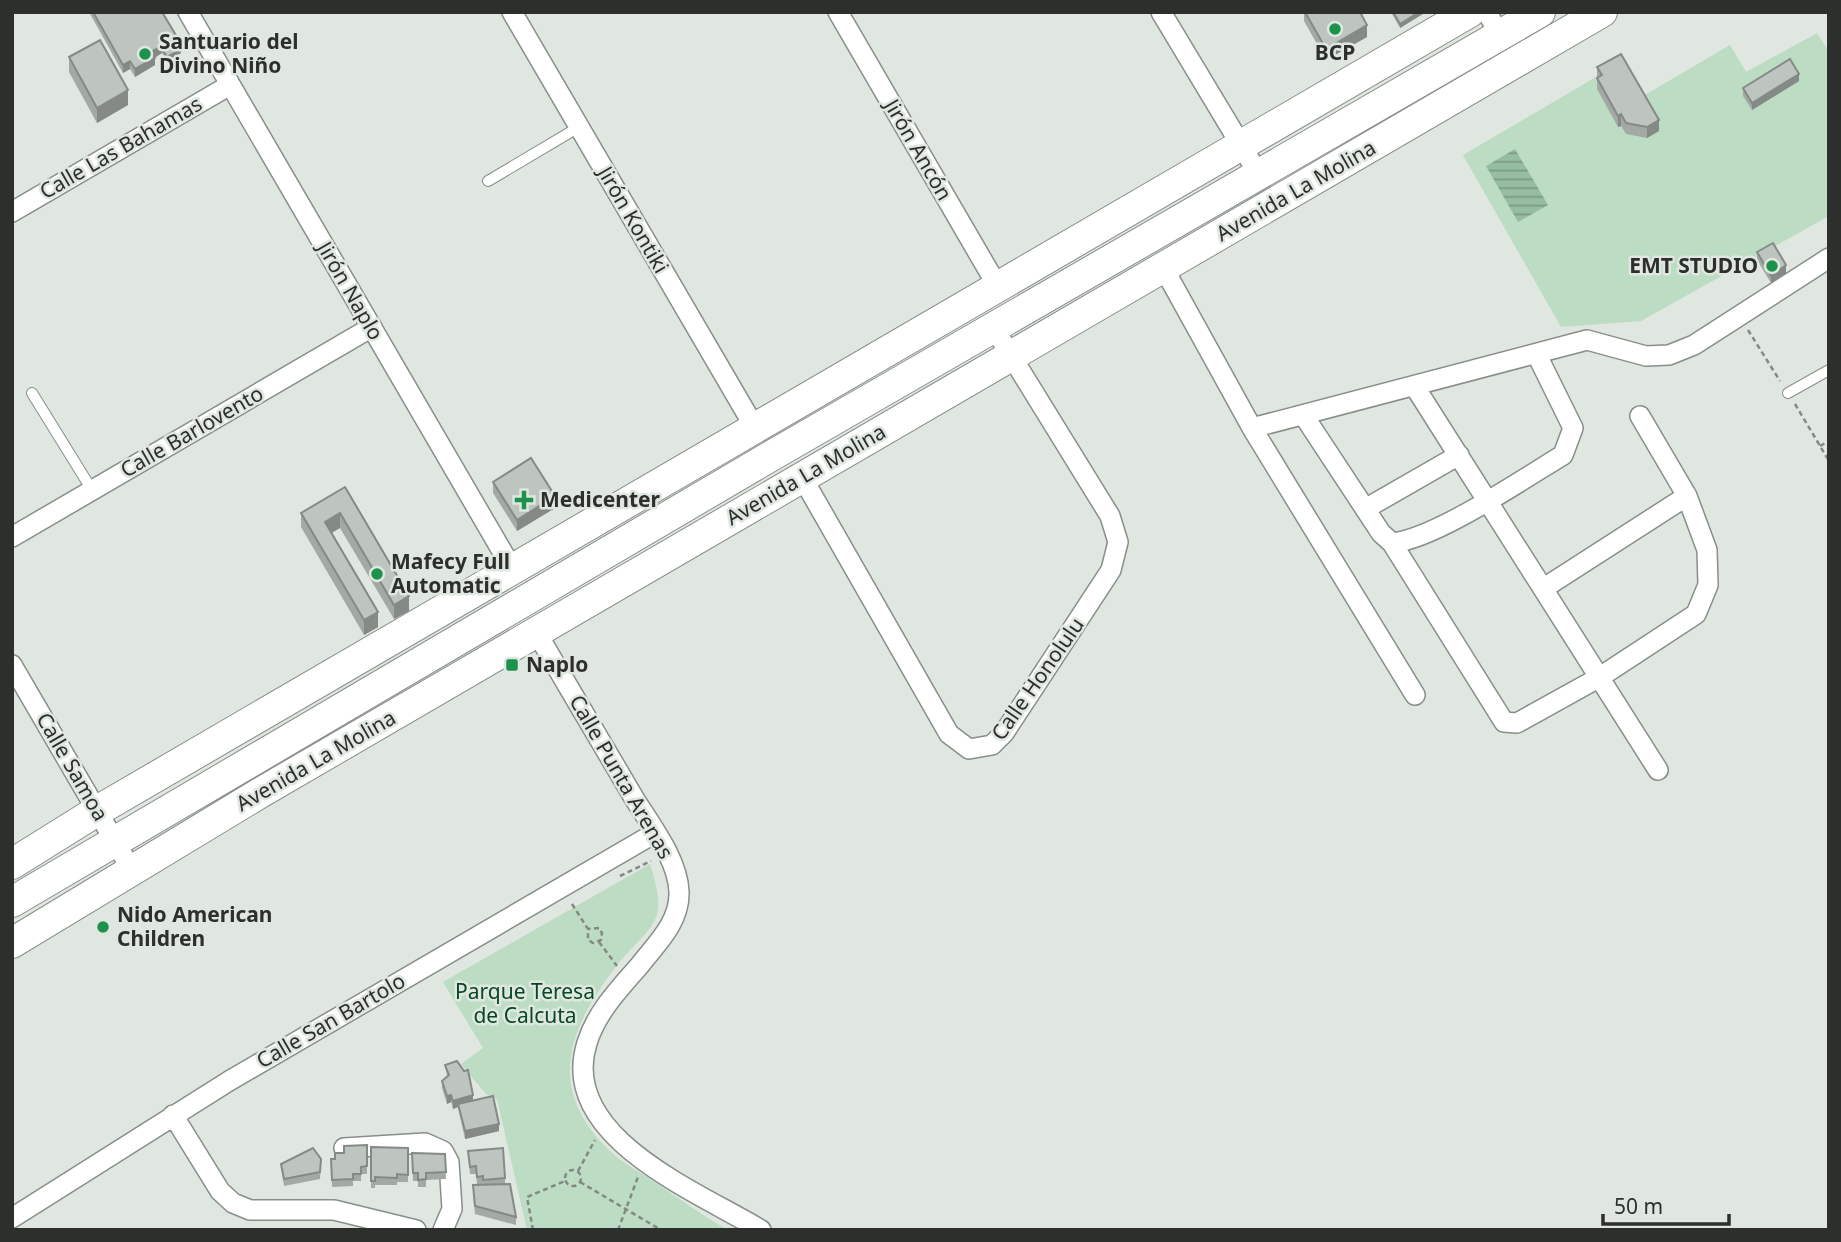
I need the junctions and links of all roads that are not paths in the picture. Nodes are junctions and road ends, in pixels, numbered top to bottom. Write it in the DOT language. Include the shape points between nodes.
graph roads {
  1 [pos="188,12"];
  2 [pos="512,12"];
  3 [pos="838,12"];
  4 [pos="1161,12"];
  5 [pos="1471,12"];
  6 [pos="1540,12"];
  7 [pos="1602,12"];
  8 [pos="1493,24"];
  9 [pos="230,85"];
  10 [pos="1376,107"];
  11 [pos="579,127"];
  12 [pos="1240,145"];
  13 [pos="1375,145"];
  14 [pos="1259,175"];
  15 [pos="488,181"];
  16 [pos="12,212"];
  17 [pos="1829,258"];
  18 [pos="1163,267"];
  19 [pos="998,287"];
  20 [pos="372,327"];
  21 [pos="994,328"];
  22 [pos="1011,355"];
  23 [pos="1537,355"];
  24 [pos="1829,370"];
  25 [pos="1415,387"];
  26 [pos="32,393"];
  27 [pos="1788,393"];
  28 [pos="1304,416"];
  29 [pos="1640,416"];
  30 [pos="755,428"];
  31 [pos="1252,428"];
  32 [pos="1459,455"];
  33 [pos="808,488"];
  34 [pos="92,491"];
  35 [pos="1687,496"];
  36 [pos="1488,500"];
  37 [pos="1365,509"];
  38 [pos="12,537"];
  39 [pos="1392,543"];
  40 [pos="513,570"];
  41 [pos="1544,588"];
  42 [pos="537,633"];
  43 [pos="12,665"];
  44 [pos="1600,677"];
  45 [pos="1415,695"];
  46 [pos="1658,769"];
  47 [pos="97,811"];
  48 [pos="655,833"];
  49 [pos="115,841"];
  50 [pos="12,864"];
  51 [pos="131,869"];
  52 [pos="12,902"];
  53 [pos="12,943"];
  54 [pos="173,1115"];
  55 [pos="344,1148"];
  56 [pos="12,1218"];
  57 [pos="416,1230"];
  58 [pos="443,1230"];
  59 [pos="761,1230"];
  1 -- 9 [label="street, Jirón Naplo"];
  2 -- 11 [label="street, Jirón Kontiki"];
  3 -- 19 [label="street, Jirón Ancón"];
  4 -- 12 [label="street"];
  5 -- 12 [label="main road"];
  6 -- 8 [label="main road, Avenida La Molina"];
  7 -- 13 [label="main road, Avenida La Molina"];
  8 -- 10 [label="main road, Avenida La Molina"];
  9 -- 16 [label="street, Calle Las Bahamas"];
  9 -- 20 [label="street, Jirón Naplo"];
  10 -- 13 [label="main road"];
  10 -- 14 [label="main road, Avenida La Molina"];
  11 -- 15 [label="lane"];
  11 -- 30 [label="street, Jirón Kontiki"];
  12 -- 14 [label="street"];
  12 -- 19 [label="main road"];
  13 -- 18 [label="main road, Avenida La Molina"];
  14 -- 21 [label="main road, Avenida La Molina"];
  17 -- 23 [label="street" via="1694,345 1669,355 1646,356 1587,340"];
  18 -- 22 [label="main road, Avenida La Molina"];
  18 -- 31 [label="street"];
  19 -- 30 [label="main road"];
  20 -- 34 [label="street, Calle Barlovento"];
  20 -- 40 [label="street, Jirón Naplo"];
  21 -- 22 [label="street, Calle Honolulu"];
  21 -- 49 [label="main road, Avenida La Molina"];
  22 -- 33 [label="main road, Avenida La Molina"];
  22 -- 33 [label="street, Calle Honolulu" via="1114,524 1118,551 1085,613 998,740 985,748 969,748 949,734"];
  23 -- 25 [label="street"];
  23 -- 36 [label="street" via="1573,428 1569,442 1563,455"];
  24 -- 27 [label="lane"];
  25 -- 28 [label="street"];
  25 -- 32 [label="street"];
  26 -- 34 [label="lane"];
  28 -- 31 [label="street"];
  28 -- 37 [label="street"];
  29 -- 35 [label="street"];
  30 -- 40 [label="main road"];
  31 -- 45 [label="street"];
  32 -- 36 [label="street"];
  32 -- 37 [label="street"];
  33 -- 42 [label="main road, Avenida La Molina"];
  34 -- 38 [label="street, Calle Barlovento"];
  35 -- 41 [label="street"];
  35 -- 44 [label="street" via="1707,550 1707,585 1696,614"];
  36 -- 39 [label="street" via="1408,541"];
  36 -- 41 [label="street"];
  37 -- 39 [label="street"];
  39 -- 44 [label="street" via="1504,722 1517,723"];
  40 -- 47 [label="main road"];
  41 -- 44 [label="street"];
  42 -- 48 [label="street, Calle Punta Arenas"];
  42 -- 51 [label="main road, Avenida La Molina"];
  43 -- 47 [label="street, Calle Samoa"];
  44 -- 46 [label="street"];
  47 -- 49 [label="street, Calle Samoa"];
  47 -- 50 [label="main road"];
  48 -- 54 [label="street, Calle San Bartolo"];
  48 -- 59 [label="street, Calle Punta Arenas" via="675,870 678,906 670,928 598,1018 584,1054 586,1090 601,1120 642,1159"];
  49 -- 51 [label="street, Calle Samoa"];
  49 -- 52 [label="main road, Avenida La Molina"];
  51 -- 53 [label="main road, Avenida La Molina"];
  54 -- 56 [label="street, Calle San Bartolo"];
  54 -- 57 [label="street" via="220,1191 233,1203 250,1210 334,1210"];
  55 -- 58 [label="street" via="425,1143 443,1151 449,1161 452,1209"];
}
